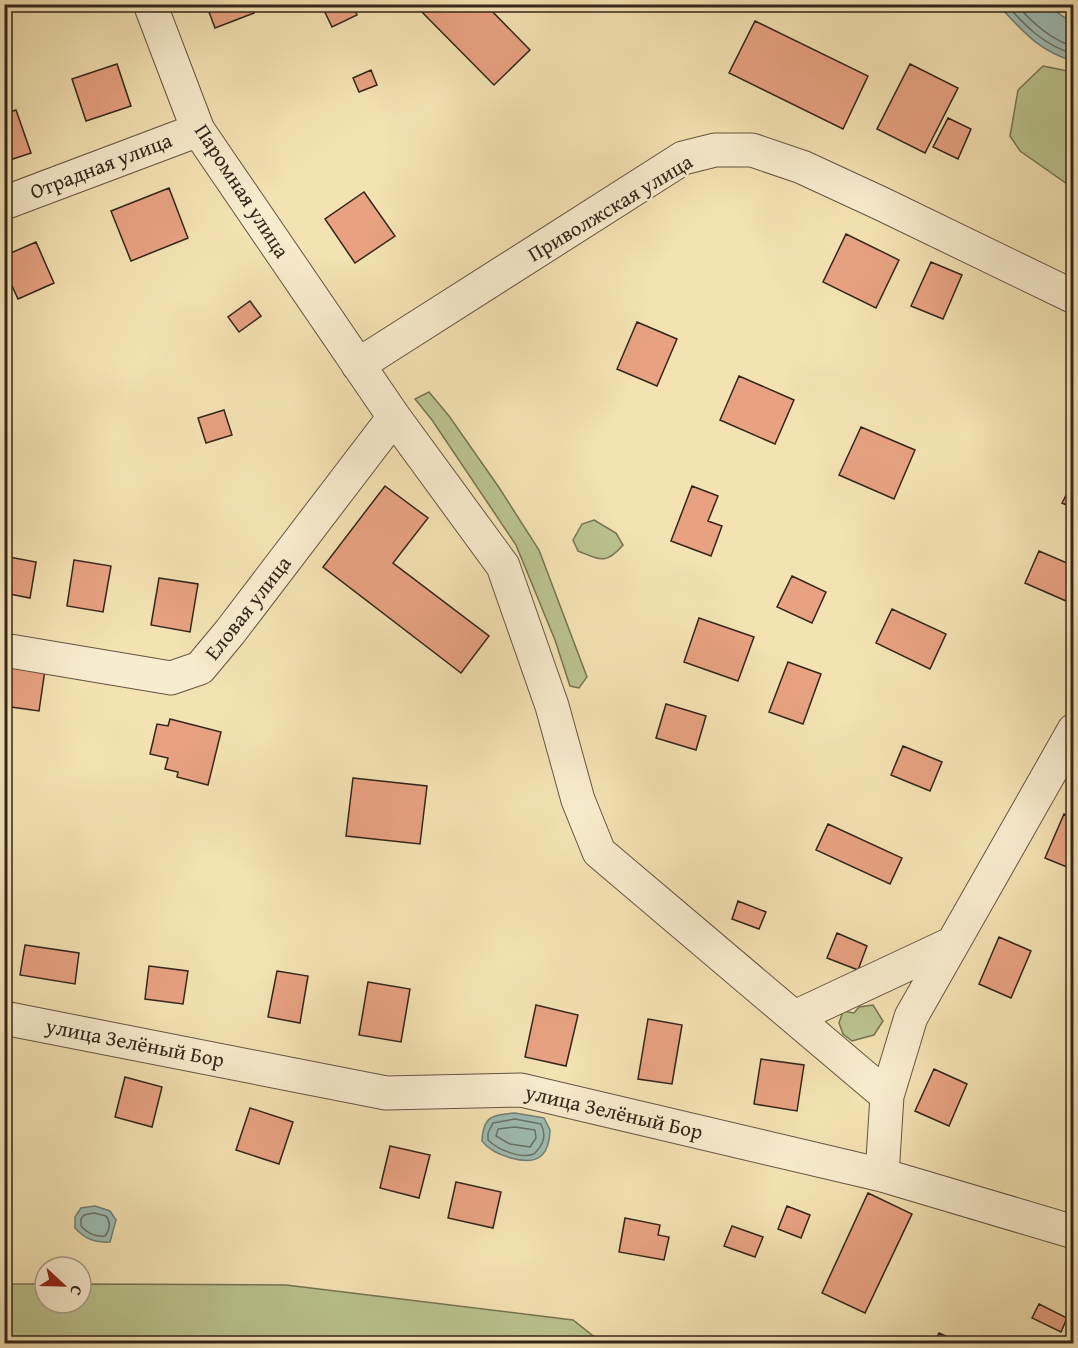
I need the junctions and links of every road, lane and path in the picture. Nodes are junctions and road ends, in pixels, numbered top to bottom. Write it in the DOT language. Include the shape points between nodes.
graph roads {
  1 [pos="150,4"];
  2 [pos="198,130"];
  3 [pos="4,203"];
  4 [pos="1074,297"];
  5 [pos="358,365"];
  6 [pos="394,417"];
  7 [pos="4,650"];
  8 [pos="1074,730"];
  9 [pos="953,943"];
  10 [pos="795,1017"];
  11 [pos="4,1018"];
  12 [pos="887,1096"];
  13 [pos="882,1175"];
  14 [pos="1074,1232"];
  1 -- 2 [label="street, Паромная улица"];
  2 -- 3 [label="street, Отрадная улица"];
  2 -- 5 [label="street, Паромная улица"];
  4 -- 5 [label="street, Приволжская улица" via="802,167 752,150 715,150 682,158"];
  5 -- 6 [label="street, Паромная улица"];
  6 -- 7 [label="street, Еловая улица" via="200,668 171,678"];
  6 -- 10 [label="street, Паромная улица" via="503,566 552,706 578,800 599,852"];
  8 -- 9 [label="street"];
  9 -- 10 [label="street"];
  9 -- 12 [label="street" via="911,1017"];
  10 -- 12 [label="street, Паромная улица"];
  11 -- 13 [label="street, улица Зелёный Бор" via="387,1093 521,1090"];
  12 -- 13 [label="street"];
  13 -- 14 [label="street, улица Зелёный Бор"];
}
